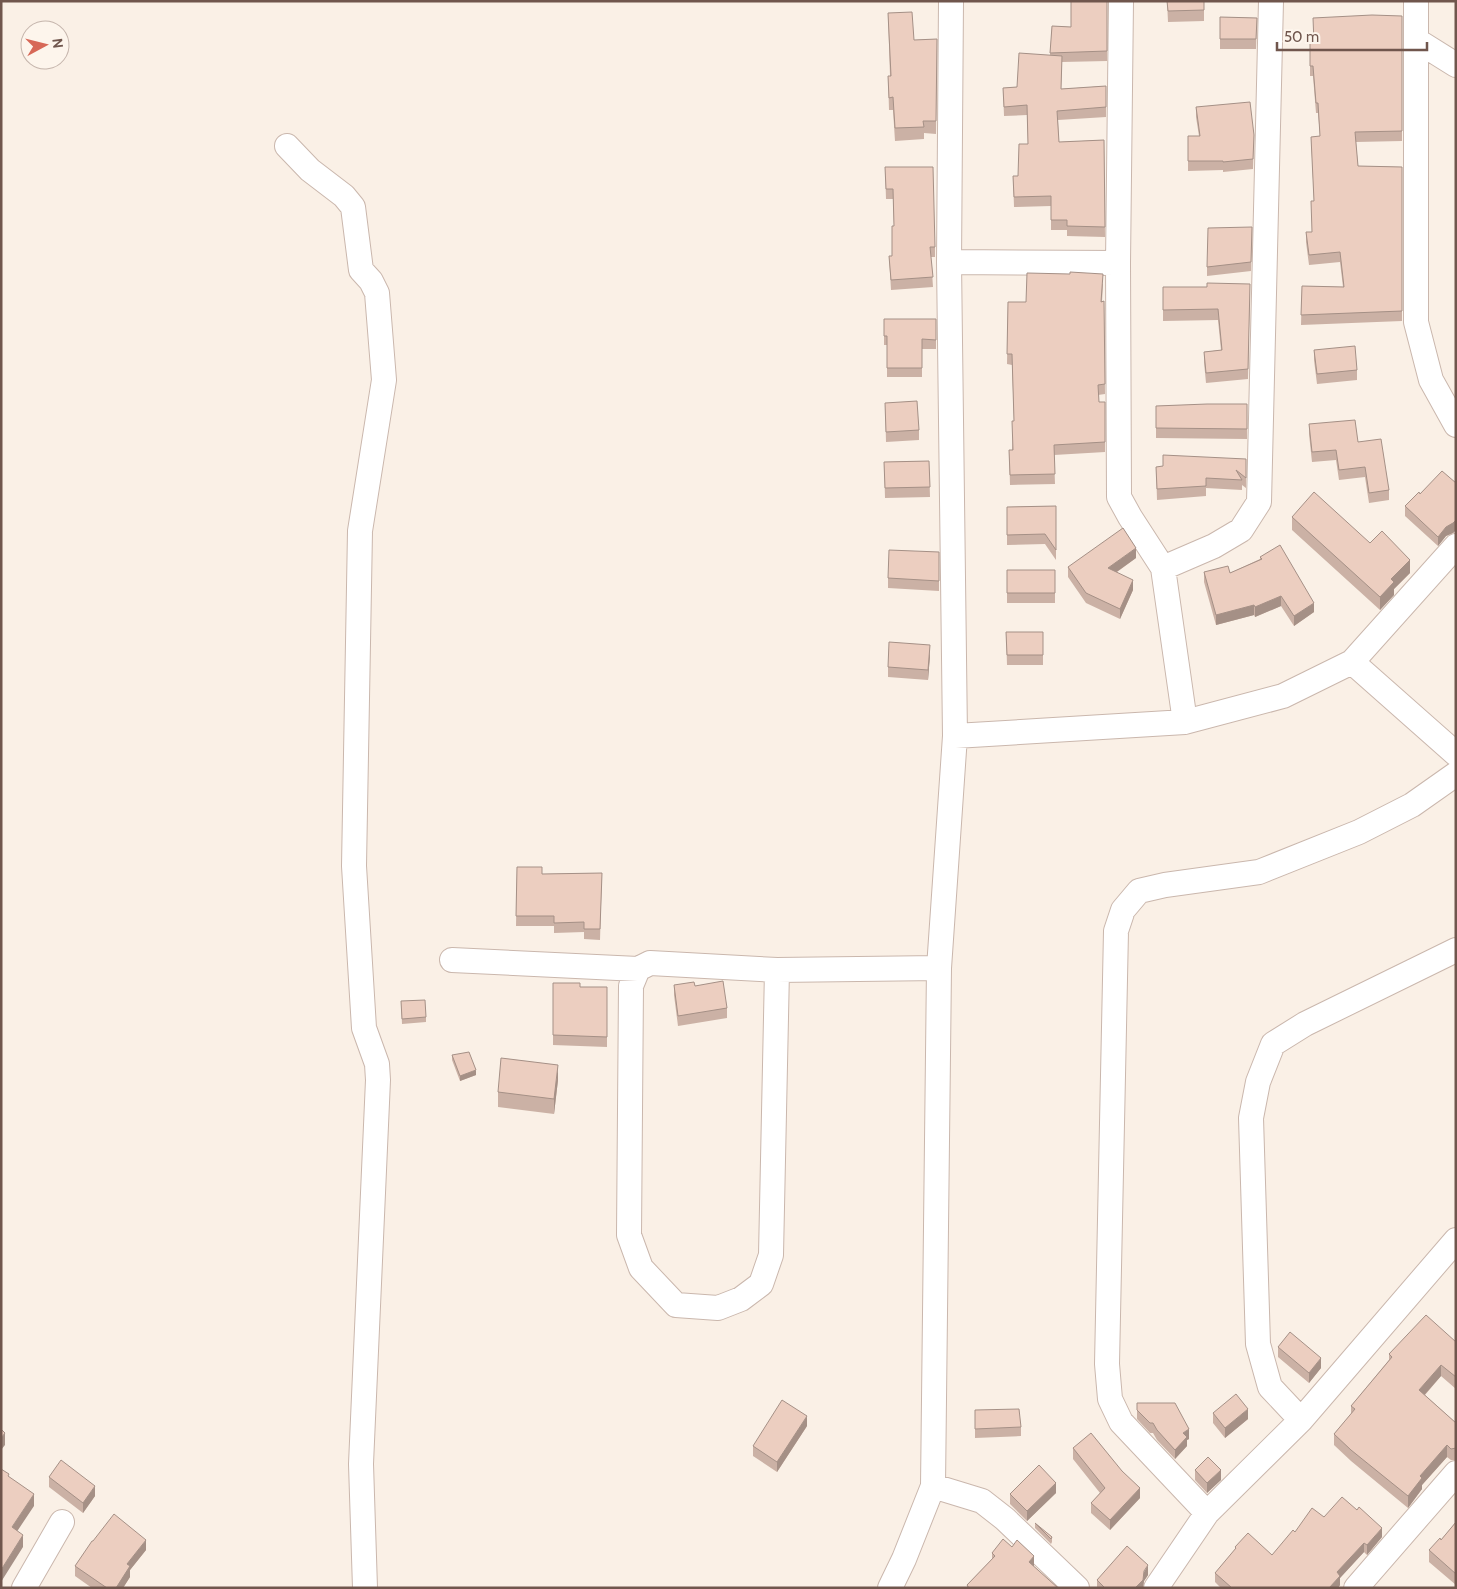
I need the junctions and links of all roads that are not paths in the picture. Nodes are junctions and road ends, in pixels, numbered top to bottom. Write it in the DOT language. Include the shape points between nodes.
graph roads {
  1 [pos="951,1"];
  2 [pos="1122,1"];
  3 [pos="1271,1"];
  4 [pos="1416,1"];
  5 [pos="1416,40"];
  6 [pos="1456,65"];
  7 [pos="287,146"];
  8 [pos="949,262"];
  9 [pos="1118,262"];
  10 [pos="1456,425"];
  11 [pos="1456,546"];
  12 [pos="1164,568"];
  13 [pos="1352,662"];
  14 [pos="1185,722"];
  15 [pos="955,736"];
  16 [pos="1456,754"];
  17 [pos="1456,774"];
  18 [pos="1456,950"];
  19 [pos="452,960"];
  20 [pos="939,968"];
  21 [pos="638,969"];
  22 [pos="777,970"];
  23 [pos="1456,1240"];
  24 [pos="1301,1420"];
  25 [pos="1456,1473"];
  26 [pos="933,1486"];
  27 [pos="1207,1513"];
  28 [pos="62,1522"];
  29 [pos="24,1588"];
  30 [pos="365,1588"];
  31 [pos="890,1588"];
  32 [pos="1077,1588"];
  33 [pos="1156,1588"];
  34 [pos="1356,1588"];
  1 -- 8 [label="street"];
  2 -- 9 [label="street"];
  3 -- 12 [label="street" via="1260,502 1241,530"];
  4 -- 5 [label="street"];
  5 -- 6 [label="street"];
  5 -- 10 [label="street" via="1416,322 1431,380"];
  7 -- 30 [label="street" via="353,207 361,270 372,281 377,293 384,380 360,531 354,866 364,1028 378,1080 361,1464"];
  8 -- 9 [label="street"];
  8 -- 15 [label="street"];
  9 -- 12 [label="street" via="1120,498"];
  11 -- 13 [label="street"];
  12 -- 14 [label="street"];
  13 -- 14 [label="street" via="1283,696"];
  13 -- 16 [label="street"];
  14 -- 15 [label="street"];
  15 -- 20 [label="street"];
  17 -- 27 [label="street" via="1412,805 1359,832 1259,872 1139,891 1123,910 1116,931 1107,1364 1110,1399 1121,1422"];
  18 -- 24 [label="street" via="1304,1024 1273,1044 1258,1082 1251,1118 1258,1344 1270,1387"];
  19 -- 21 [label="street"];
  20 -- 22 [label="street"];
  20 -- 26 [label="street"];
  21 -- 22 [label="street" via="650,962"];
  21 -- 22 [label="street" via="632,986 629,1235 641,1268 676,1305 718,1308 741,1299 761,1284 771,1255"];
  23 -- 24 [label="street"];
  24 -- 27 [label="street"];
  25 -- 34 [label="street"];
  26 -- 31 [label="street"];
  26 -- 32 [label="street" via="982,1501"];
  27 -- 33 [label="street"];
  28 -- 29 [label="street"];
}
